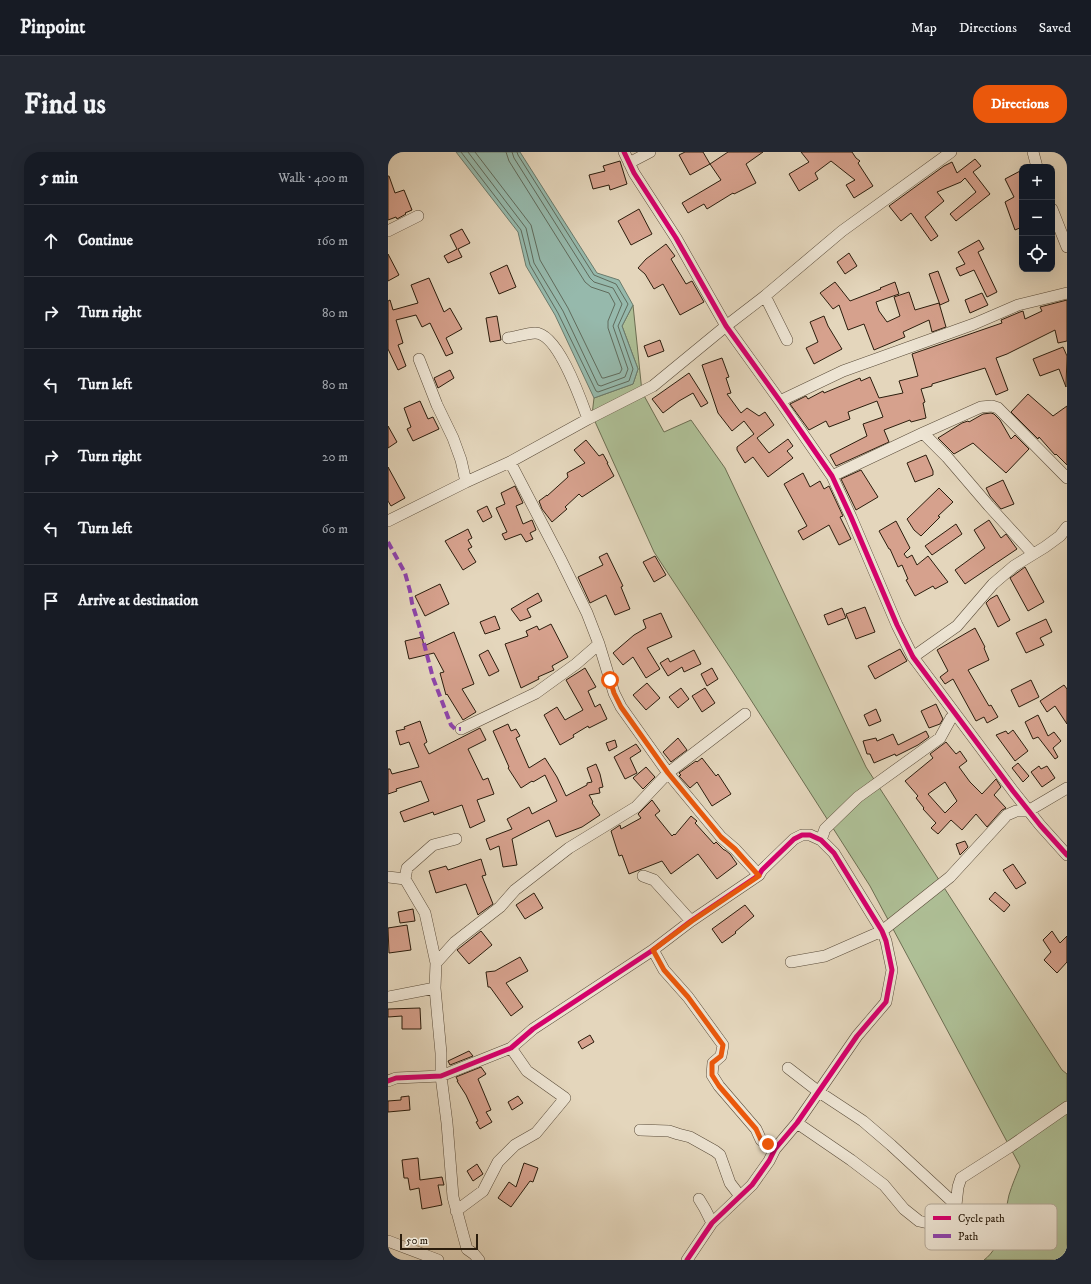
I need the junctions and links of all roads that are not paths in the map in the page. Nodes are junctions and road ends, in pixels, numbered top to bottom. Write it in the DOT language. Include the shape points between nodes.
graph roads {
  1 [pos="624,152"];
  2 [pos="650,152"];
  3 [pos="951,152"];
  4 [pos="1033,152"];
  5 [pos="629,163"];
  6 [pos="1036,164"];
  7 [pos="418,216"];
  8 [pos="1055,217"];
  9 [pos="388,231"];
  10 [pos="1067,247"];
  11 [pos="1067,293"];
  12 [pos="765,296"];
  13 [pos="726,326"];
  14 [pos="508,338"];
  15 [pos="787,340"];
  16 [pos="419,359"];
  17 [pos="780,401"];
  18 [pos="588,419"];
  19 [pos="923,433"];
  20 [pos="510,462"];
  21 [pos="832,476"];
  22 [pos="1067,478"];
  23 [pos="466,482"];
  24 [pos="388,521"];
  25 [pos="1067,527"];
  26 [pos="1033,554"];
  27 [pos="599,644"];
  28 [pos="913,657"];
  29 [pos="745,714"];
  30 [pos="956,715"];
  31 [pos="461,729"];
  32 [pos="668,773"];
  33 [pos="1067,788"];
  34 [pos="1028,811"];
  35 [pos="456,839"];
  36 [pos="821,840"];
  37 [pos="1067,855"];
  38 [pos="643,876"];
  39 [pos="759,876"];
  40 [pos="388,877"];
  41 [pos="405,879"];
  42 [pos="692,921"];
  43 [pos="882,930"];
  44 [pos="653,950"];
  45 [pos="791,962"];
  46 [pos="436,963"];
  47 [pos="435,988"];
  48 [pos="388,997"];
  49 [pos="511,1048"];
  50 [pos="788,1068"];
  51 [pos="442,1076"];
  52 [pos="388,1081"];
  53 [pos="819,1092"];
  54 [pos="1067,1107"];
  55 [pos="797,1123"];
  56 [pos="640,1130"];
  57 [pos="775,1149"];
  58 [pos="740,1196"];
  59 [pos="699,1199"];
  60 [pos="955,1204"];
  61 [pos="956,1204"];
  62 [pos="456,1211"];
  63 [pos="925,1222"];
  64 [pos="712,1223"];
  65 [pos="388,1241"];
  66 [pos="473,1258"];
  67 [pos="438,1260"];
  68 [pos="688,1260"];
  1 -- 5 [label="street"];
  2 -- 5 [label="street"];
  3 -- 12 [label="street" via="842,231"];
  4 -- 6 [label="street"];
  5 -- 13 [label="street" via="676,238"];
  7 -- 9 [label="street"];
  8 -- 10 [label="street"];
  11 -- 17 [label="street" via="1018,305 974,324 843,371"];
  12 -- 13 [label="street"];
  12 -- 15 [label="street"];
  13 -- 17 [label="street"];
  13 -- 18 [label="street" via="653,386"];
  14 -- 18 [label="street" via="535,333 552,342"];
  16 -- 23 [label="street" via="453,438"];
  17 -- 21 [label="street"];
  18 -- 20 [label="street"];
  19 -- 21 [label="street"];
  19 -- 22 [label="street" via="981,407 992,406 998,408"];
  19 -- 26 [label="street"];
  20 -- 23 [label="street"];
  20 -- 27 [label="street" via="587,614"];
  21 -- 28 [label="street"];
  23 -- 24 [label="street"];
  25 -- 26 [label="street" via="1060,536"];
  26 -- 28 [label="street" via="993,584 957,626"];
  27 -- 31 [label="street" via="536,693"];
  27 -- 32 [label="street" via="621,707"];
  28 -- 30 [label="street"];
  29 -- 32 [label="street"];
  30 -- 34 [label="street"];
  30 -- 36 [label="street" via="951,718 940,738 858,797 825,829"];
  32 -- 39 [label="street" via="721,837"];
  32 -- 46 [label="street" via="636,807 569,848 515,890 500,907 455,942"];
  33 -- 34 [label="street"];
  34 -- 37 [label="street"];
  34 -- 43 [label="street" via="1016,811 1008,815 950,876"];
  35 -- 41 [label="street" via="433,845 407,868"];
  36 -- 39 [label="street" via="810,835 794,839"];
  36 -- 43 [label="street" via="834,853"];
  38 -- 42 [label="street" via="654,880"];
  39 -- 42 [label="street"];
  40 -- 41 [label="street"];
  41 -- 46 [label="street" via="425,913"];
  42 -- 44 [label="street"];
  43 -- 45 [label="street" via="825,956"];
  43 -- 53 [label="street" via="892,970 886,1002 857,1036"];
  44 -- 49 [label="street" via="533,1029"];
  44 -- 57 [label="street" via="664,970 688,997 723,1045 721,1056 712,1063 712,1075 756,1129 761,1140"];
  46 -- 47 [label="street"];
  47 -- 48 [label="street"];
  47 -- 51 [label="street"];
  49 -- 51 [label="street"];
  49 -- 62 [label="street" via="527,1071 565,1098 536,1133 498,1162 484,1191"];
  50 -- 53 [label="street"];
  51 -- 52 [label="street" via="396,1078"];
  51 -- 62 [label="street" via="452,1197"];
  53 -- 55 [label="street"];
  53 -- 60 [label="street" via="891,1145"];
  54 -- 61 [label="street" via="962,1178"];
  55 -- 57 [label="street"];
  55 -- 63 [label="street" via="884,1185 904,1209 919,1221"];
  56 -- 58 [label="street" via="669,1131 690,1137 716,1151 720,1155 730,1183"];
  57 -- 58 [label="street" via="752,1185"];
  58 -- 64 [label="street"];
  59 -- 64 [label="street"];
  62 -- 66 [label="street" via="466,1249"];
  64 -- 68 [label="street"];
  65 -- 67 [label="street"];
}
